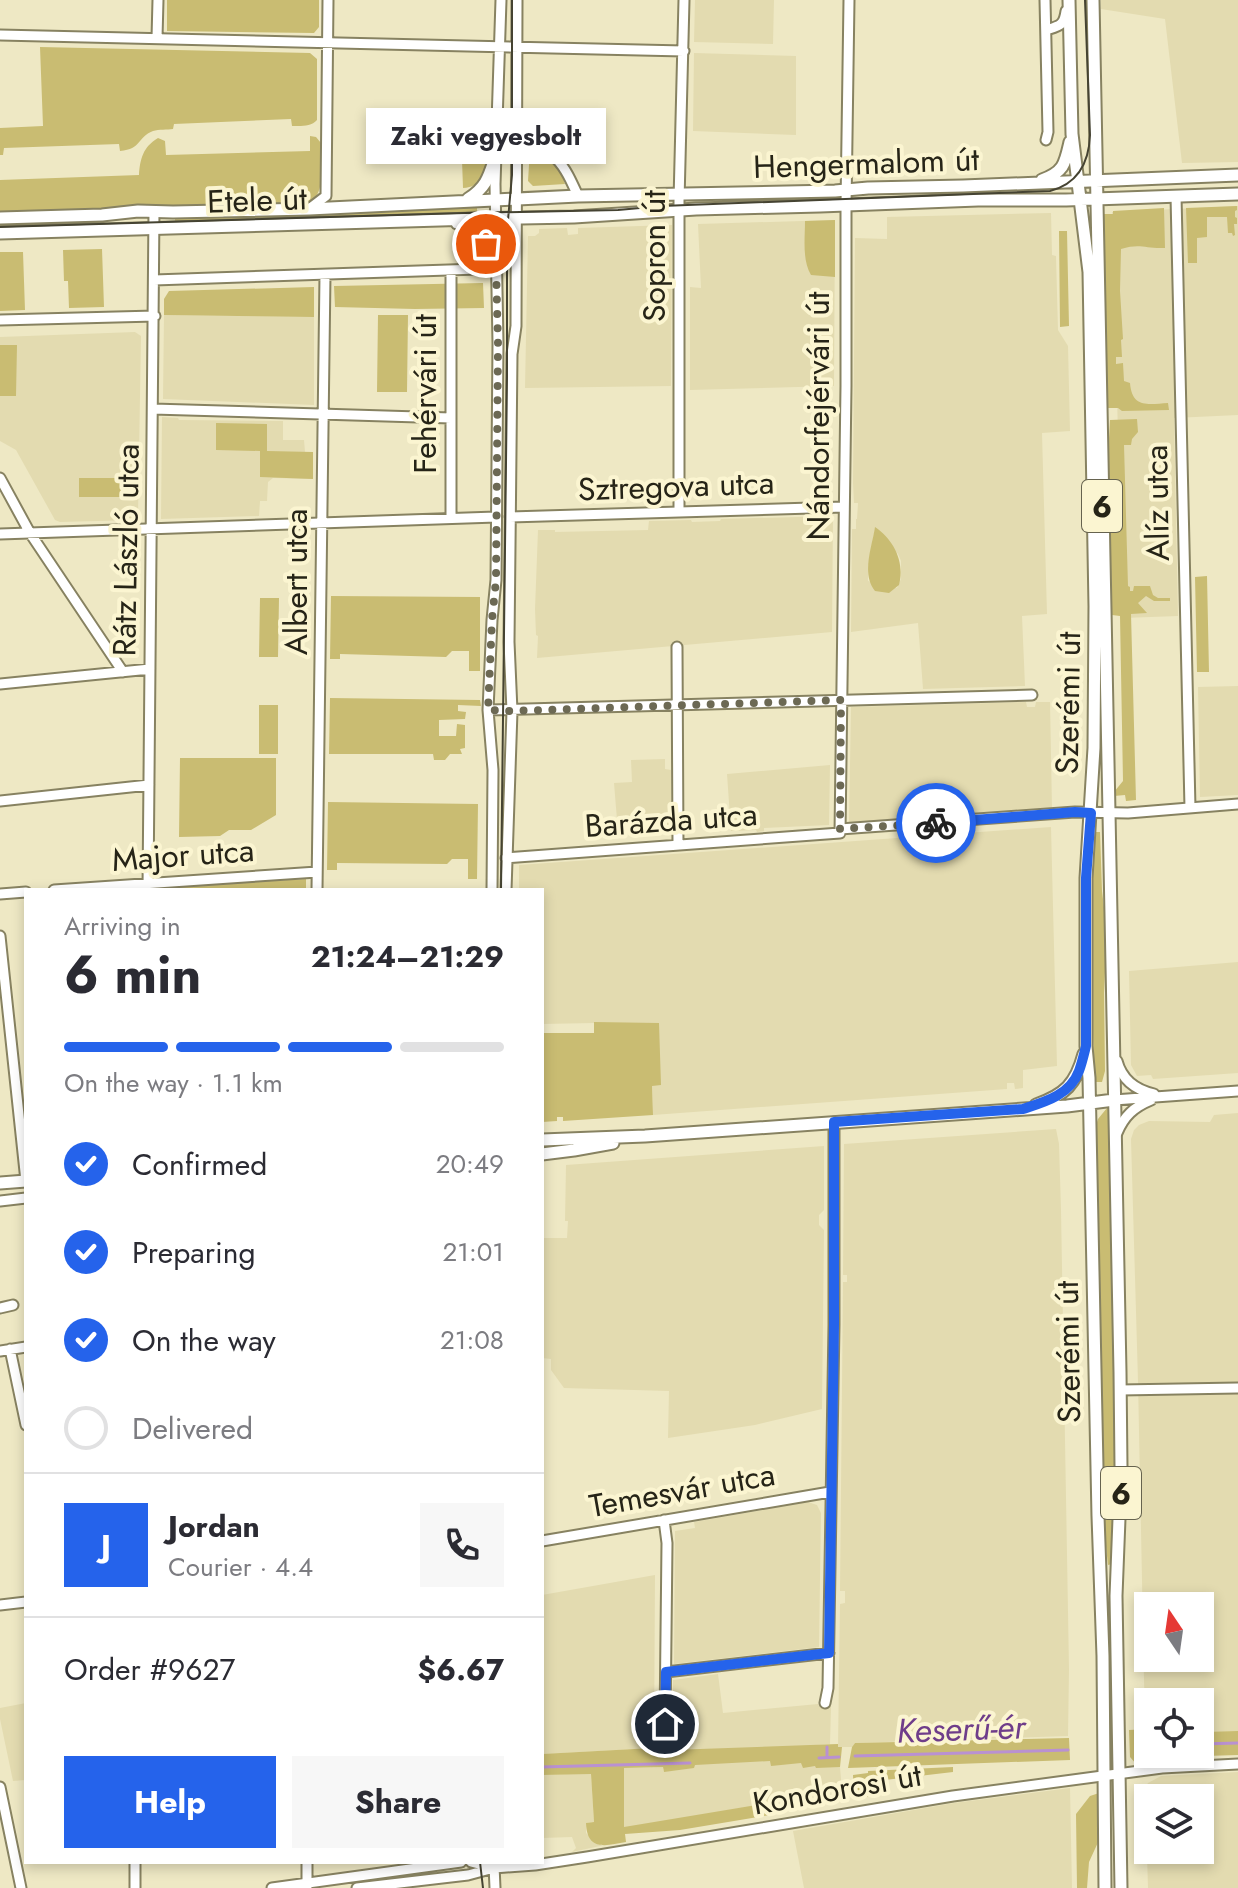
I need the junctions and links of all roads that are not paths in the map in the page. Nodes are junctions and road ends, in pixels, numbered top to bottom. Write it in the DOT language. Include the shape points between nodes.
graph roads {
  1 [pos="158,0"];
  2 [pos="328,0"];
  3 [pos="501,0"];
  4 [pos="517,0"];
  5 [pos="684,0"];
  6 [pos="849,0"];
  7 [pos="1045,0"];
  8 [pos="1069,0"];
  9 [pos="1093,0"];
  10 [pos="1046,30"];
  11 [pos="0,35"];
  12 [pos="157,38"];
  13 [pos="328,44"];
  14 [pos="500,47"];
  15 [pos="1071,47"];
  16 [pos="518,48"];
  17 [pos="684,51"];
  18 [pos="1072,134"];
  19 [pos="1046,140"];
  20 [pos="517,145"];
  21 [pos="496,155"];
  22 [pos="1234,176"];
  23 [pos="1097,181"];
  24 [pos="1077,182"];
  25 [pos="1032,183"];
  26 [pos="846,190"];
  27 [pos="680,194"];
  28 [pos="1234,194"];
  29 [pos="326,196"];
  30 [pos="578,196"];
  31 [pos="1176,196"];
  32 [pos="516,198"];
  33 [pos="495,199"];
  34 [pos="1098,199"];
  35 [pos="1080,200"];
  36 [pos="464,202"];
  37 [pos="846,205"];
  38 [pos="346,207"];
  39 [pos="309,209"];
  40 [pos="680,209"];
  41 [pos="154,211"];
  42 [pos="0,218"];
  43 [pos="496,219"];
  44 [pos="517,219"];
  45 [pos="445,220"];
  46 [pos="155,229"];
  47 [pos="0,233"];
  48 [pos="496,267"];
  49 [pos="478,269"];
  50 [pos="451,271"];
  51 [pos="325,275"];
  52 [pos="154,280"];
  53 [pos="155,316"];
  54 [pos="0,320"];
  55 [pos="153,409"];
  56 [pos="324,414"];
  57 [pos="451,418"];
  58 [pos="0,478"];
  59 [pos="844,507"];
  60 [pos="679,511"];
  61 [pos="496,517"];
  62 [pos="510,517"];
  63 [pos="451,518"];
  64 [pos="322,524"];
  65 [pos="152,528"];
  66 [pos="30,533"];
  67 [pos="0,534"];
  68 [pos="677,647"];
  69 [pos="150,669"];
  70 [pos="123,672"];
  71 [pos="0,684"];
  72 [pos="1032,695"];
  73 [pos="841,700"];
  74 [pos="677,704"];
  75 [pos="488,710"];
  76 [pos="512,711"];
  77 [pos="149,785"];
  78 [pos="0,801"];
  79 [pos="1238,804"];
  80 [pos="1190,808"];
  81 [pos="1091,813"];
  82 [pos="1109,813"];
  83 [pos="840,831"];
  84 [pos="678,845"];
  85 [pos="506,858"];
  86 [pos="317,872"];
  87 [pos="148,886"];
  88 [pos="101,888"];
  89 [pos="317,888"];
  90 [pos="492,888"];
  91 [pos="506,888"];
  92 [pos="24,892"];
  93 [pos="0,894"];
  94 [pos="0,936"];
  95 [pos="3,992"];
  96 [pos="1086,1046"];
  97 [pos="1114,1051"];
  98 [pos="1238,1091"];
  99 [pos="1166,1096"];
  100 [pos="1114,1100"];
  101 [pos="1089,1104"];
  102 [pos="1023,1109"];
  103 [pos="834,1122"];
  104 [pos="645,1136"];
  105 [pos="1115,1137"];
  106 [pos="544,1140"];
  107 [pos="544,1154"];
  108 [pos="24,1165"];
  109 [pos="24,1181"];
  110 [pos="0,1183"];
  111 [pos="24,1198"];
  112 [pos="0,1201"];
  113 [pos="13,1305"];
  114 [pos="0,1308"];
  115 [pos="5,1350"];
  116 [pos="1238,1388"];
  117 [pos="1120,1390"];
  118 [pos="24,1418"];
  119 [pos="830,1492"];
  120 [pos="664,1520"];
  121 [pos="544,1541"];
  122 [pos="24,1602"];
  123 [pos="0,1605"];
  124 [pos="829,1653"];
  125 [pos="666,1672"];
  126 [pos="825,1703"];
  127 [pos="665,1724"];
  128 [pos="1238,1764"];
  129 [pos="1119,1774"];
  130 [pos="1104,1776"];
  131 [pos="0,1787"];
  132 [pos="135,1864"];
  133 [pos="307,1864"];
  134 [pos="448,1864"];
  135 [pos="541,1864"];
  136 [pos="544,1864"];
  137 [pos="494,1865"];
  138 [pos="307,1886"];
  139 [pos="21,1888"];
  140 [pos="135,1888"];
  141 [pos="272,1888"];
  142 [pos="357,1888"];
  143 [pos="495,1888"];
  144 [pos="1105,1888"];
  145 [pos="1121,1888"];
  1 -- 12 [label="street"];
  2 -- 13 [label="street"];
  3 -- 14 [label="street"];
  4 -- 16 [label="street"];
  5 -- 17 [label="street, Sopron út"];
  6 -- 26 [label="street, Nándorfejérvári út"];
  7 -- 10 [label="street"];
  8 -- 10 [label="street" via="1065,20"];
  8 -- 15 [label="main road, Szerémi út / 6"];
  9 -- 23 [label="main road, Szerémi út / 6"];
  10 -- 15 [label="street" via="1063,33"];
  10 -- 19 [label="street"];
  11 -- 12 [label="street"];
  12 -- 13 [label="street"];
  13 -- 14 [label="street"];
  13 -- 29 [label="street"];
  14 -- 16 [label="street"];
  14 -- 21 [label="street"];
  15 -- 18 [label="main road, Szerémi út / 6"];
  16 -- 17 [label="street"];
  16 -- 20 [label="street"];
  17 -- 27 [label="street, Sopron út"];
  18 -- 24 [label="main road, Szerémi út / 6"];
  18 -- 25 [label="main road" via="1061,169"];
  20 -- 30 [label="street" via="554,156"];
  20 -- 32 [label="street"];
  21 -- 33 [label="street"];
  21 -- 36 [label="main road" via="487,182"];
  22 -- 23 [label="main road, Hengermalom út"];
  22 -- 28 [label="main road"];
  23 -- 24 [label="main road, Hengermalom út"];
  23 -- 34 [label="main road, Szerémi út / 6"];
  24 -- 25 [label="main road, Hengermalom út"];
  24 -- 35 [label="main road, Szerémi út / 6"];
  25 -- 26 [label="main road, Hengermalom út"];
  26 -- 27 [label="main road, Hengermalom út"];
  26 -- 37 [label="street, Nándorfejérvári út"];
  27 -- 30 [label="main road, Hengermalom út"];
  27 -- 40 [label="street, Sopron út"];
  28 -- 31 [label="main road, Hengermalom út"];
  29 -- 38 [label="street"];
  29 -- 39 [label="street"];
  30 -- 32 [label="main road, Hengermalom út"];
  31 -- 34 [label="main road, Hengermalom út"];
  31 -- 80 [label="street, Alíz utca"];
  32 -- 33 [label="main road, Hengermalom út"];
  32 -- 44 [label="street"];
  33 -- 36 [label="main road, Etele út"];
  33 -- 43 [label="street"];
  34 -- 35 [label="main road, Hengermalom út"];
  34 -- 82 [label="main road, Szerémi út / 6"];
  35 -- 37 [label="main road, Hengermalom út"];
  35 -- 81 [label="main road, Szerémi út / 6" via="1089,272 1095,606"];
  36 -- 38 [label="main road, Etele út"];
  37 -- 40 [label="main road, Hengermalom út"];
  37 -- 59 [label="street, Nándorfejérvári út"];
  38 -- 39 [label="main road, Etele út"];
  39 -- 41 [label="main road, Etele út"];
  40 -- 44 [label="main road, Hengermalom út"];
  40 -- 60 [label="street, Sopron út"];
  41 -- 42 [label="main road, Etele út"];
  41 -- 46 [label="street, Rátz László utca"];
  43 -- 44 [label="main road, Etele út"];
  43 -- 45 [label="main road, Etele út"];
  43 -- 48 [label="street"];
  44 -- 62 [label="street"];
  45 -- 46 [label="main road, Etele út"];
  45 -- 48 [label="main road" via="480,234"];
  46 -- 47 [label="main road, Etele út"];
  46 -- 52 [label="street, Rátz László utca"];
  48 -- 61 [label="street"];
  49 -- 50 [label="street"];
  50 -- 51 [label="street"];
  50 -- 57 [label="street, Fehérvári út"];
  51 -- 52 [label="street"];
  51 -- 56 [label="street, Albert utca"];
  52 -- 53 [label="street, Rátz László utca"];
  53 -- 54 [label="street"];
  53 -- 55 [label="street, Rátz László utca"];
  55 -- 56 [label="street"];
  55 -- 65 [label="street, Rátz László utca"];
  56 -- 57 [label="street"];
  56 -- 64 [label="street, Albert utca"];
  57 -- 63 [label="street, Fehérvári út"];
  58 -- 66 [label="street"];
  59 -- 60 [label="street, Sztregova utca"];
  59 -- 73 [label="street, Nándorfejérvári út"];
  60 -- 62 [label="street, Sztregova utca"];
  61 -- 63 [label="street"];
  61 -- 75 [label="street"];
  62 -- 76 [label="street"];
  63 -- 64 [label="street"];
  64 -- 65 [label="street"];
  64 -- 86 [label="street, Albert utca"];
  65 -- 66 [label="street"];
  65 -- 69 [label="street, Rátz László utca"];
  66 -- 67 [label="street"];
  66 -- 70 [label="street"];
  68 -- 74 [label="street"];
  69 -- 70 [label="street"];
  69 -- 77 [label="street, Rátz László utca"];
  70 -- 71 [label="street"];
  72 -- 73 [label="street"];
  73 -- 74 [label="street"];
  73 -- 83 [label="street, Nándorfejérvári út"];
  74 -- 76 [label="street"];
  74 -- 84 [label="street"];
  75 -- 76 [label="street"];
  75 -- 90 [label="street"];
  76 -- 85 [label="street"];
  77 -- 78 [label="street"];
  77 -- 87 [label="street, Rátz László utca"];
  79 -- 80 [label="street, Barázda utca"];
  80 -- 82 [label="street, Barázda utca"];
  81 -- 82 [label="street, Barázda utca"];
  81 -- 83 [label="street, Barázda utca"];
  81 -- 96 [label="main road, Szerémi út / 6"];
  82 -- 97 [label="main road, Szerémi út / 6"];
  83 -- 84 [label="street, Barázda utca"];
  84 -- 85 [label="street, Barázda utca"];
  85 -- 91 [label="street"];
  86 -- 87 [label="street, Major utca"];
  86 -- 89 [label="street, Albert utca"];
  87 -- 88 [label="street, Major utca"];
  92 -- 93 [label="street"];
  94 -- 95 [label="street"];
  95 -- 108 [label="street"];
  96 -- 101 [label="main road, Szerémi út / 6"];
  96 -- 102 [label="main road" via="1068,1089"];
  97 -- 99 [label="street" via="1127,1081"];
  97 -- 100 [label="main road, Szerémi út / 6"];
  98 -- 99 [label="street"];
  99 -- 100 [label="street"];
  99 -- 105 [label="street" via="1134,1108"];
  100 -- 101 [label="main road"];
  100 -- 105 [label="main road, Szerémi út / 6"];
  101 -- 102 [label="main road"];
  101 -- 130 [label="main road, Szerémi út / 6"];
  102 -- 103 [label="main road"];
  103 -- 104 [label="main road"];
  103 -- 119 [label="street"];
  104 -- 106 [label="main road"];
  104 -- 107 [label="main road"];
  105 -- 117 [label="main road, Szerémi út / 6"];
  109 -- 110 [label="main road"];
  111 -- 112 [label="street"];
  113 -- 114 [label="street"];
  115 -- 118 [label="street"];
  116 -- 117 [label="street"];
  117 -- 129 [label="main road, Szerémi út / 6"];
  119 -- 120 [label="street, Temesvár utca"];
  119 -- 124 [label="street"];
  120 -- 121 [label="street, Temesvár utca"];
  120 -- 125 [label="street"];
  122 -- 123 [label="street"];
  124 -- 125 [label="street"];
  124 -- 126 [label="street"];
  125 -- 127 [label="street"];
  128 -- 129 [label="street, Kondorosi út"];
  129 -- 130 [label="street, Kondorosi út"];
  129 -- 145 [label="main road, Szerémi út / 6"];
  130 -- 136 [label="street, Kondorosi út"];
  130 -- 144 [label="main road, Szerémi út / 6"];
  131 -- 139 [label="street"];
  132 -- 140 [label="street"];
  133 -- 138 [label="street"];
  134 -- 138 [label="street"];
  135 -- 137 [label="street, Kondorosi út"];
  137 -- 142 [label="street, Kondorosi út" via="468,1875"];
  137 -- 143 [label="street"];
  138 -- 141 [label="street"];
}
